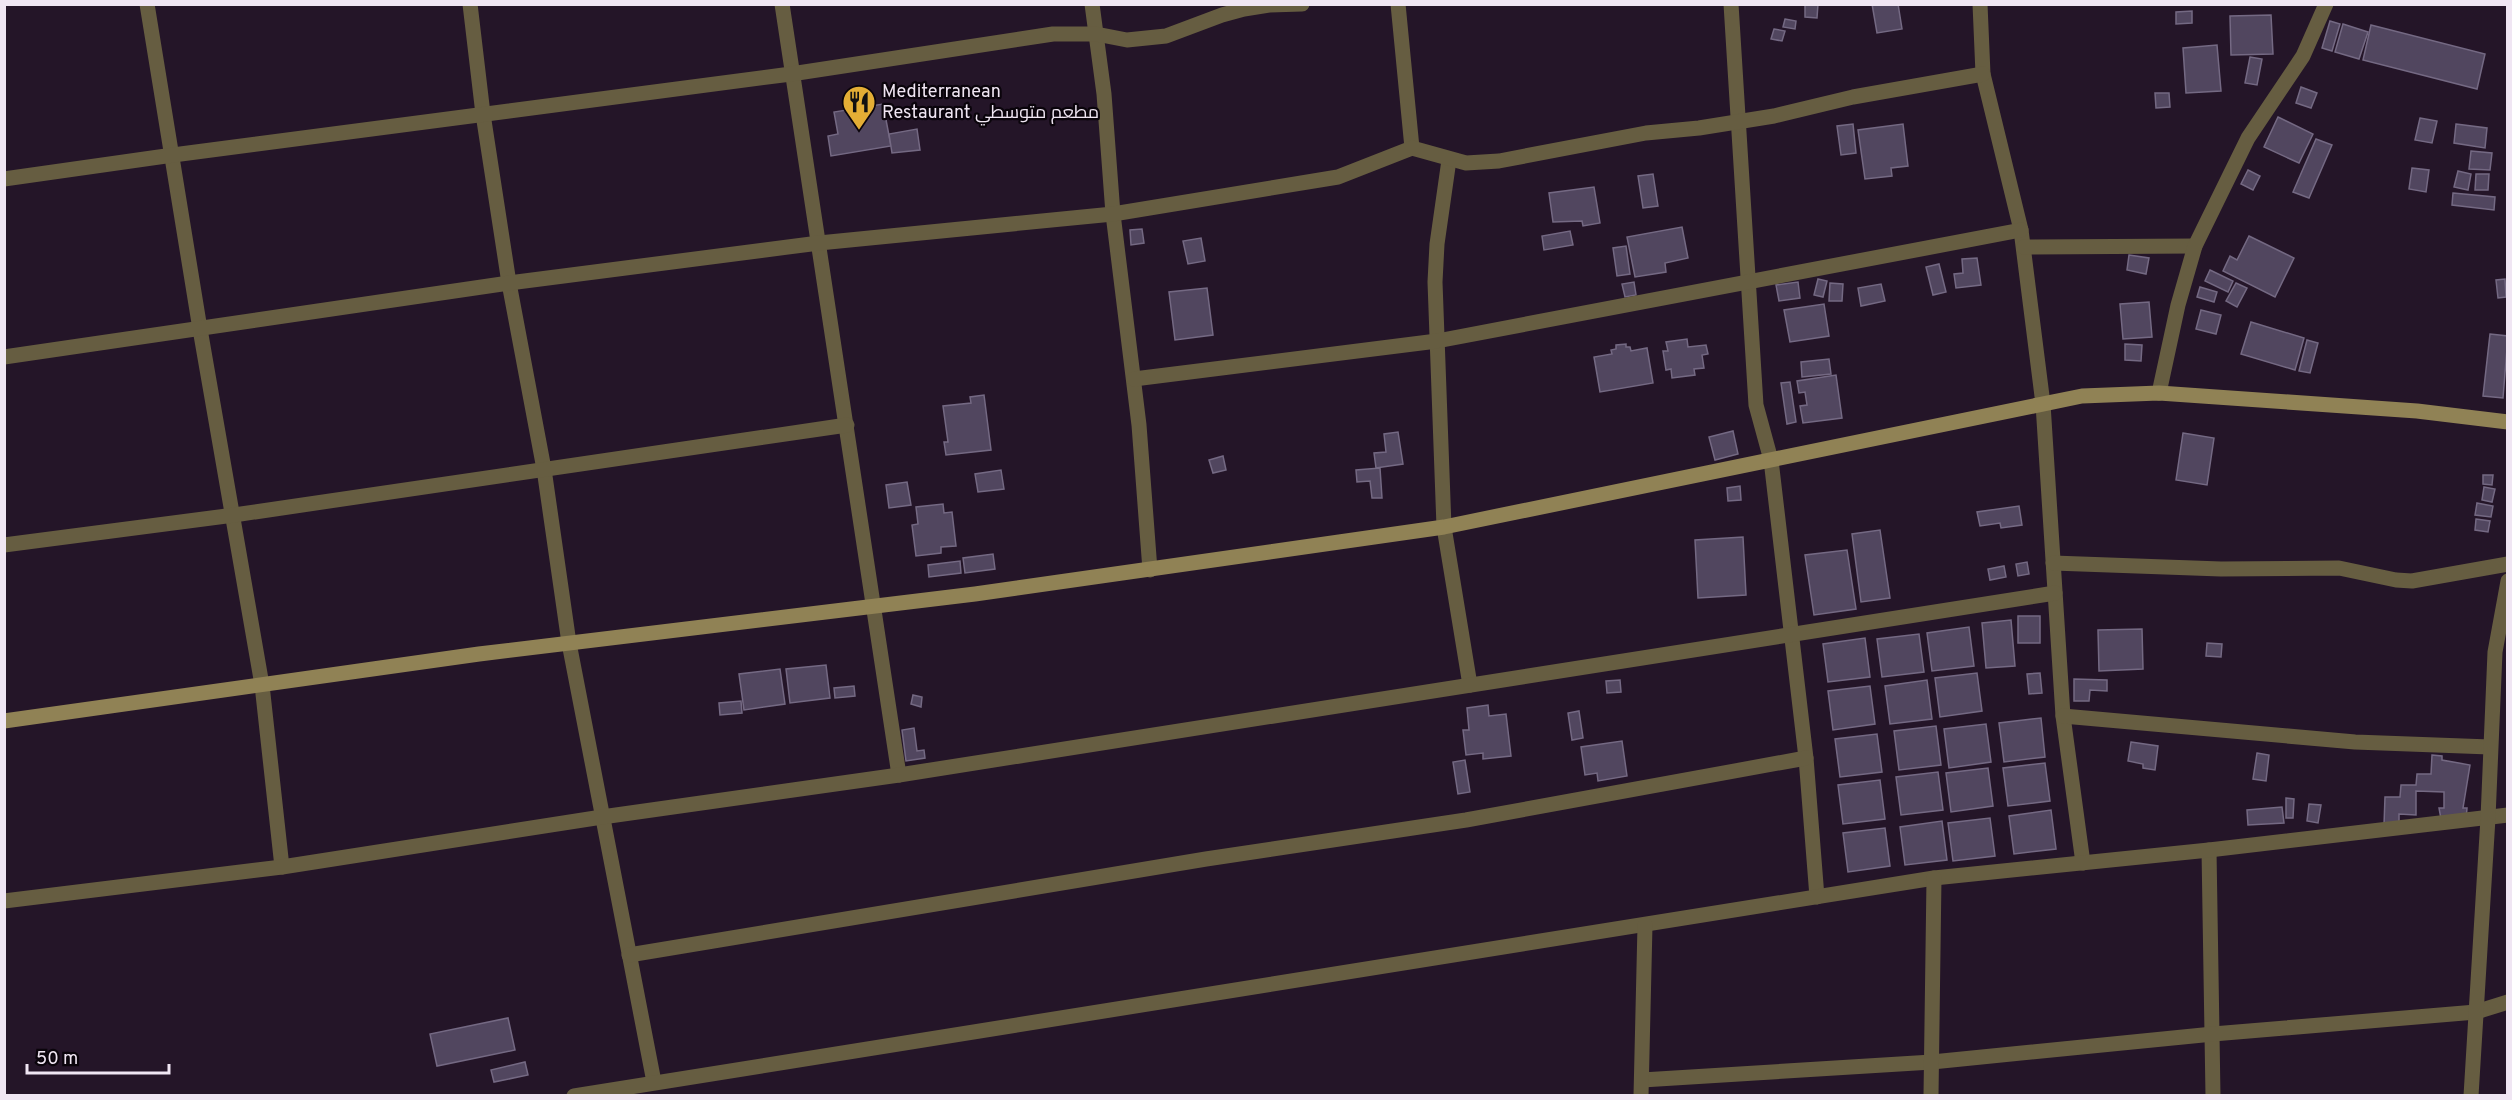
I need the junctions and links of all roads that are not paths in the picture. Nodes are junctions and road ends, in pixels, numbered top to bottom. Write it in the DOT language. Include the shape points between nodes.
graph roads {
  1 [pos="147,4"];
  2 [pos="470,4"];
  3 [pos="782,4"];
  4 [pos="1092,4"];
  5 [pos="1302,4"];
  6 [pos="1398,4"];
  7 [pos="1731,4"];
  8 [pos="1980,4"];
  9 [pos="2326,4"];
  10 [pos="1096,34"];
  11 [pos="791,74"];
  12 [pos="1983,74"];
  13 [pos="483,114"];
  14 [pos="1740,121"];
  15 [pos="1412,148"];
  16 [pos="173,155"];
  17 [pos="1449,160"];
  18 [pos="4,179"];
  19 [pos="1113,214"];
  20 [pos="2021,230"];
  21 [pos="819,243"];
  22 [pos="2195,246"];
  23 [pos="2024,247"];
  24 [pos="1750,281"];
  25 [pos="509,283"];
  26 [pos="200,329"];
  27 [pos="1437,341"];
  28 [pos="4,357"];
  29 [pos="1134,380"];
  30 [pos="2159,393"];
  31 [pos="2043,404"];
  32 [pos="2508,422"];
  33 [pos="847,424"];
  34 [pos="1770,460"];
  35 [pos="544,469"];
  36 [pos="234,515"];
  37 [pos="1444,527"];
  38 [pos="4,545"];
  39 [pos="2053,563"];
  40 [pos="2508,564"];
  41 [pos="1150,570"];
  42 [pos="2508,581"];
  43 [pos="2055,593"];
  44 [pos="874,606"];
  45 [pos="1792,634"];
  46 [pos="569,644"];
  47 [pos="262,685"];
  48 [pos="1470,685"];
  49 [pos="2063,716"];
  50 [pos="4,721"];
  51 [pos="2490,747"];
  52 [pos="1806,758"];
  53 [pos="899,775"];
  54 [pos="2508,815"];
  55 [pos="602,817"];
  56 [pos="2488,818"];
  57 [pos="2209,850"];
  58 [pos="2083,863"];
  59 [pos="282,867"];
  60 [pos="1934,878"];
  61 [pos="1817,897"];
  62 [pos="4,901"];
  63 [pos="1645,925"];
  64 [pos="629,955"];
  65 [pos="2508,1002"];
  66 [pos="2476,1012"];
  67 [pos="2213,1034"];
  68 [pos="1932,1062"];
  69 [pos="654,1083"];
  70 [pos="1641,1088"];
  71 [pos="574,1095"];
  72 [pos="1931,1095"];
  73 [pos="2213,1095"];
  74 [pos="2471,1095"];
  1 -- 16 [label="street"];
  2 -- 13 [label="street"];
  3 -- 11 [label="street"];
  4 -- 10 [label="street"];
  5 -- 10 [label="street" via="1244,9 1166,36 1127,40"];
  6 -- 15 [label="street"];
  7 -- 14 [label="street"];
  8 -- 12 [label="street"];
  9 -- 22 [label="street" via="2303,56 2248,138"];
  10 -- 11 [label="street" via="1053,34"];
  10 -- 19 [label="street"];
  11 -- 13 [label="street"];
  11 -- 21 [label="street"];
  12 -- 14 [label="street"];
  12 -- 20 [label="street"];
  13 -- 16 [label="street"];
  13 -- 25 [label="street"];
  14 -- 17 [label="street" via="1646,133 1499,161"];
  14 -- 24 [label="street"];
  15 -- 17 [label="street"];
  15 -- 19 [label="street" via="1338,177"];
  16 -- 18 [label="street"];
  16 -- 26 [label="street"];
  17 -- 27 [label="street" via="1437,244"];
  19 -- 21 [label="street"];
  19 -- 29 [label="street"];
  20 -- 23 [label="street"];
  20 -- 24 [label="street"];
  21 -- 25 [label="street"];
  21 -- 33 [label="street"];
  22 -- 23 [label="street"];
  22 -- 30 [label="street"];
  23 -- 31 [label="street"];
  24 -- 27 [label="street"];
  24 -- 34 [label="street" via="1756,405"];
  25 -- 26 [label="street"];
  25 -- 35 [label="street"];
  26 -- 28 [label="street"];
  26 -- 36 [label="street"];
  27 -- 29 [label="street"];
  27 -- 37 [label="street"];
  29 -- 41 [label="street"];
  30 -- 31 [label="street" via="2110,394"];
  30 -- 32 [label="street" via="2417,411"];
  31 -- 34 [label="street"];
  31 -- 39 [label="street"];
  33 -- 35 [label="street"];
  33 -- 44 [label="street"];
  34 -- 37 [label="street"];
  34 -- 45 [label="street"];
  35 -- 36 [label="street"];
  35 -- 46 [label="street"];
  36 -- 38 [label="street"];
  36 -- 47 [label="street"];
  37 -- 41 [label="street"];
  37 -- 48 [label="street"];
  39 -- 40 [label="street" via="2221,569 2339,568 2412,581"];
  39 -- 43 [label="street"];
  41 -- 44 [label="street"];
  42 -- 51 [label="street" via="2495,652"];
  43 -- 45 [label="street"];
  43 -- 49 [label="street"];
  44 -- 46 [label="street"];
  44 -- 53 [label="street"];
  45 -- 48 [label="street"];
  45 -- 52 [label="street"];
  46 -- 47 [label="street"];
  46 -- 55 [label="street"];
  47 -- 50 [label="street"];
  47 -- 59 [label="street"];
  48 -- 53 [label="street"];
  49 -- 51 [label="street" via="2355,742"];
  49 -- 58 [label="street"];
  51 -- 56 [label="street"];
  52 -- 61 [label="street"];
  52 -- 64 [label="street" via="1466,820"];
  53 -- 55 [label="street"];
  54 -- 56 [label="street"];
  55 -- 59 [label="street"];
  55 -- 64 [label="street"];
  56 -- 57 [label="street"];
  56 -- 66 [label="street"];
  57 -- 58 [label="street"];
  57 -- 67 [label="street"];
  58 -- 60 [label="street"];
  59 -- 62 [label="street"];
  60 -- 61 [label="street"];
  60 -- 68 [label="street"];
  61 -- 63 [label="street"];
  63 -- 69 [label="street"];
  63 -- 70 [label="street"];
  64 -- 69 [label="street"];
  65 -- 66 [label="street"];
  66 -- 67 [label="street"];
  66 -- 74 [label="street"];
  67 -- 68 [label="street"];
  67 -- 73 [label="street"];
  68 -- 70 [label="street"];
  68 -- 72 [label="street"];
  69 -- 71 [label="street"];
}
